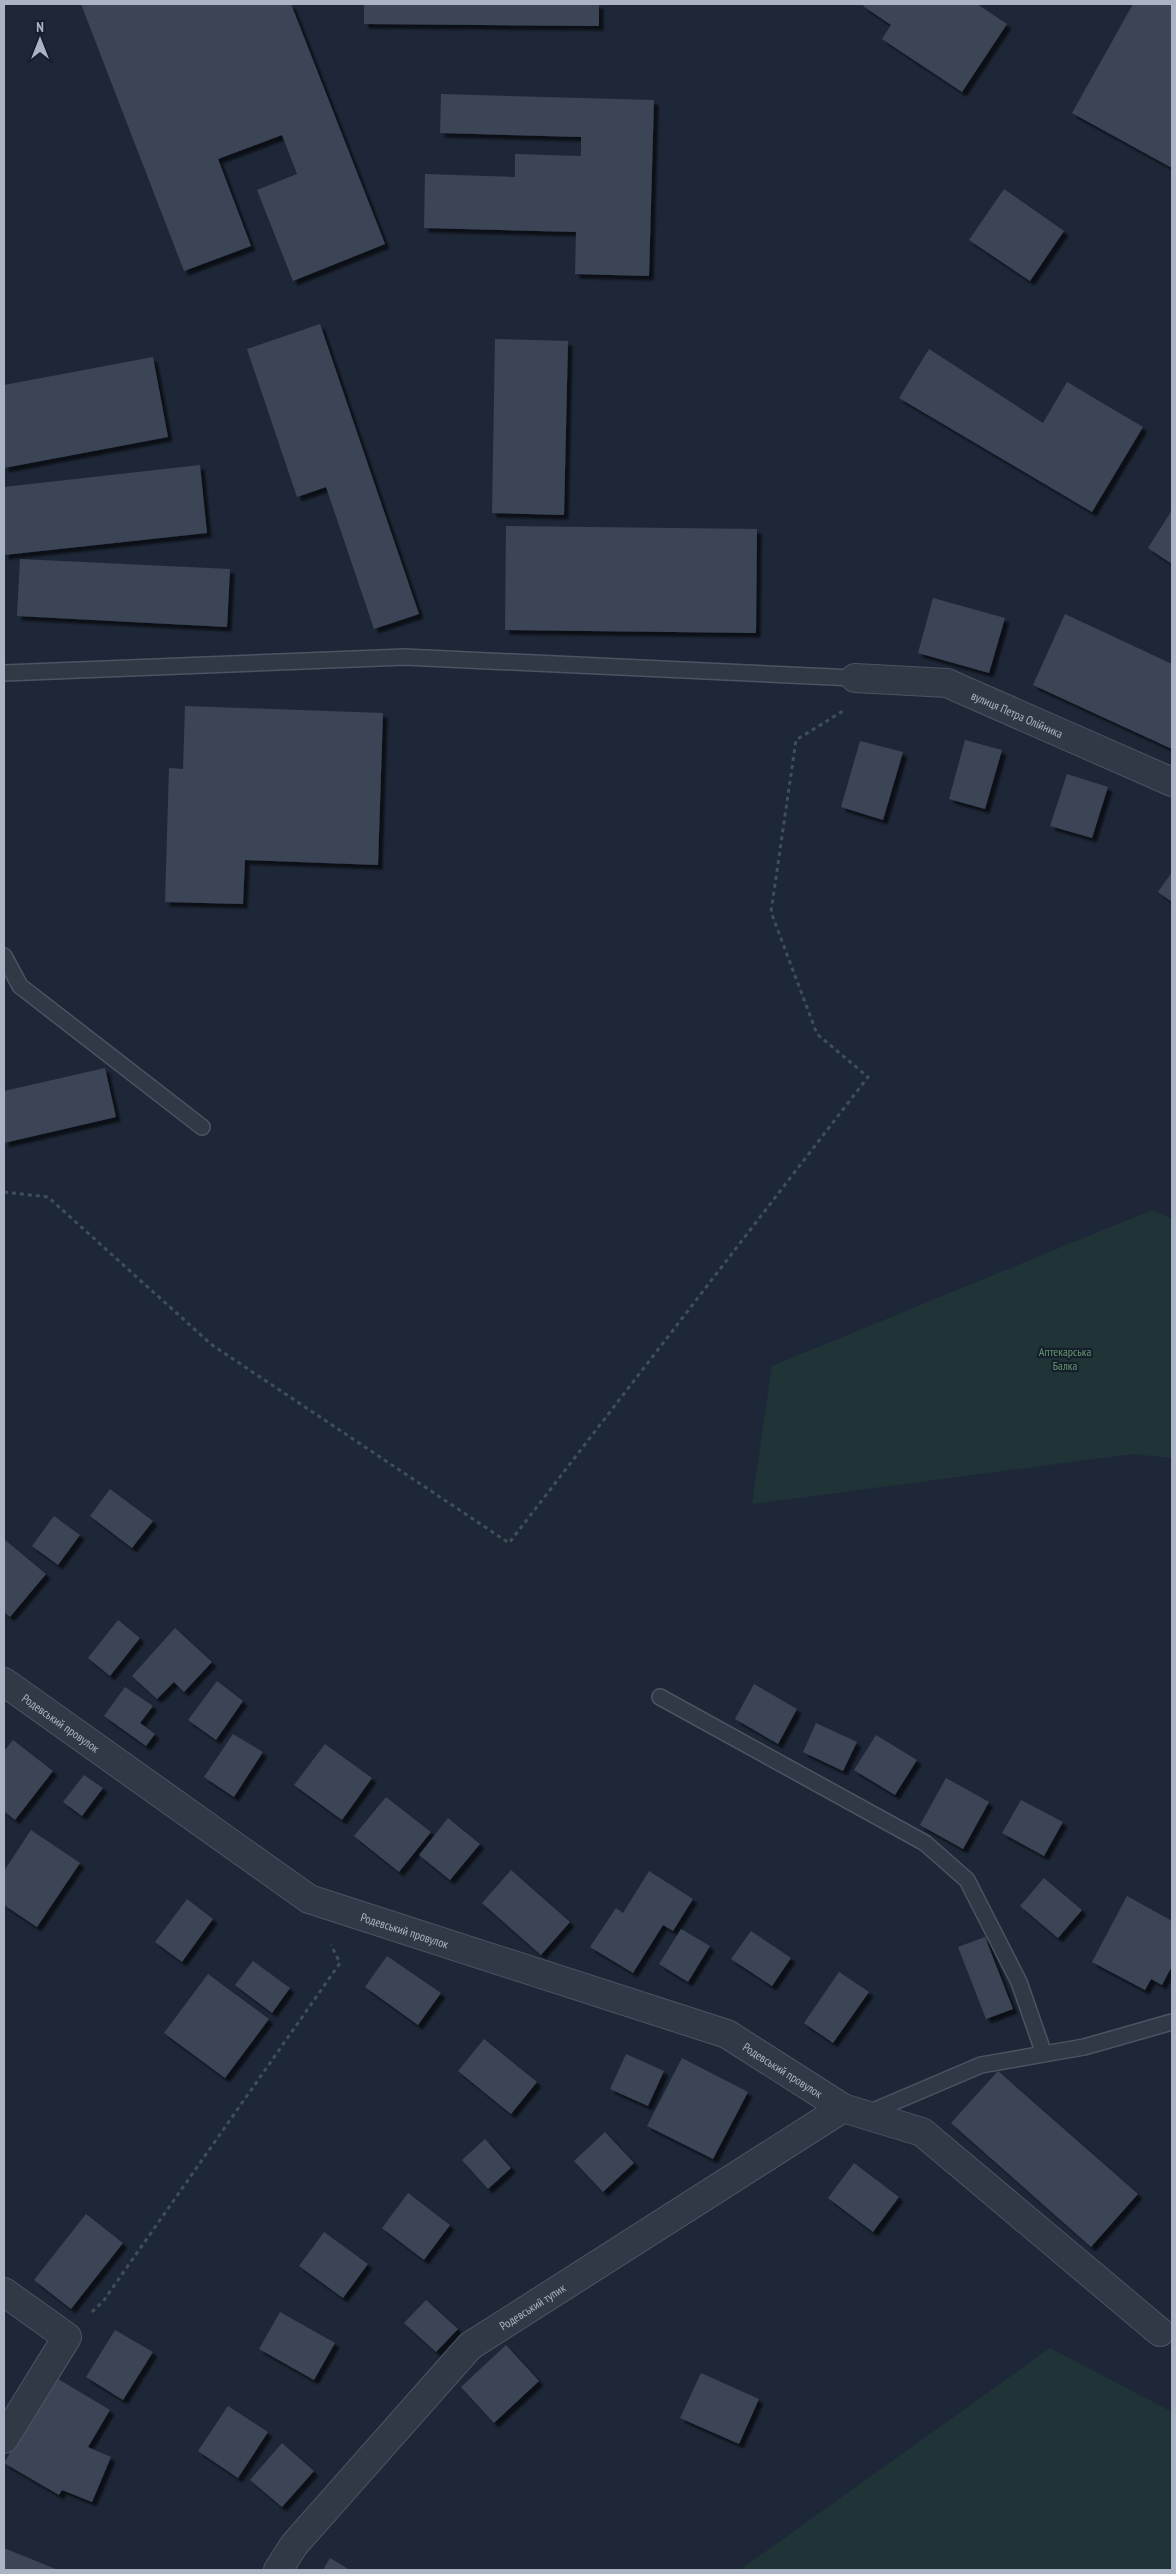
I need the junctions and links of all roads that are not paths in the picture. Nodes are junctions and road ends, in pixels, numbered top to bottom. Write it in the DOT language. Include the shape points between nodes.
graph roads {
  1 [pos="4,673"];
  2 [pos="855,678"];
  3 [pos="1172,782"];
  4 [pos="4,956"];
  5 [pos="202,1127"];
  6 [pos="4,1682"];
  7 [pos="660,1697"];
  8 [pos="1172,2022"];
  9 [pos="1044,2054"];
  10 [pos="854,2111"];
  11 [pos="4,2292"];
  12 [pos="1160,2332"];
  13 [pos="4,2439"];
  14 [pos="278,2570"];
  1 -- 2 [label="lane" via="404,657"];
  2 -- 3 [label="street, вулиця Петра Олійника" via="947,683"];
  4 -- 5 [label="lane" via="20,986"];
  6 -- 10 [label="street, Родевський провулок" via="309,1899 727,2034"];
  7 -- 9 [label="lane" via="925,1843 967,1880 1019,1982"];
  8 -- 9 [label="lane" via="1084,2047"];
  9 -- 10 [label="lane" via="981,2064"];
  10 -- 12 [label="street, Родевський провулок" via="922,2132"];
  10 -- 14 [label="street, Родевський тупик" via="470,2346 294,2545"];
  11 -- 13 [label="street" via="67,2337"];
}
